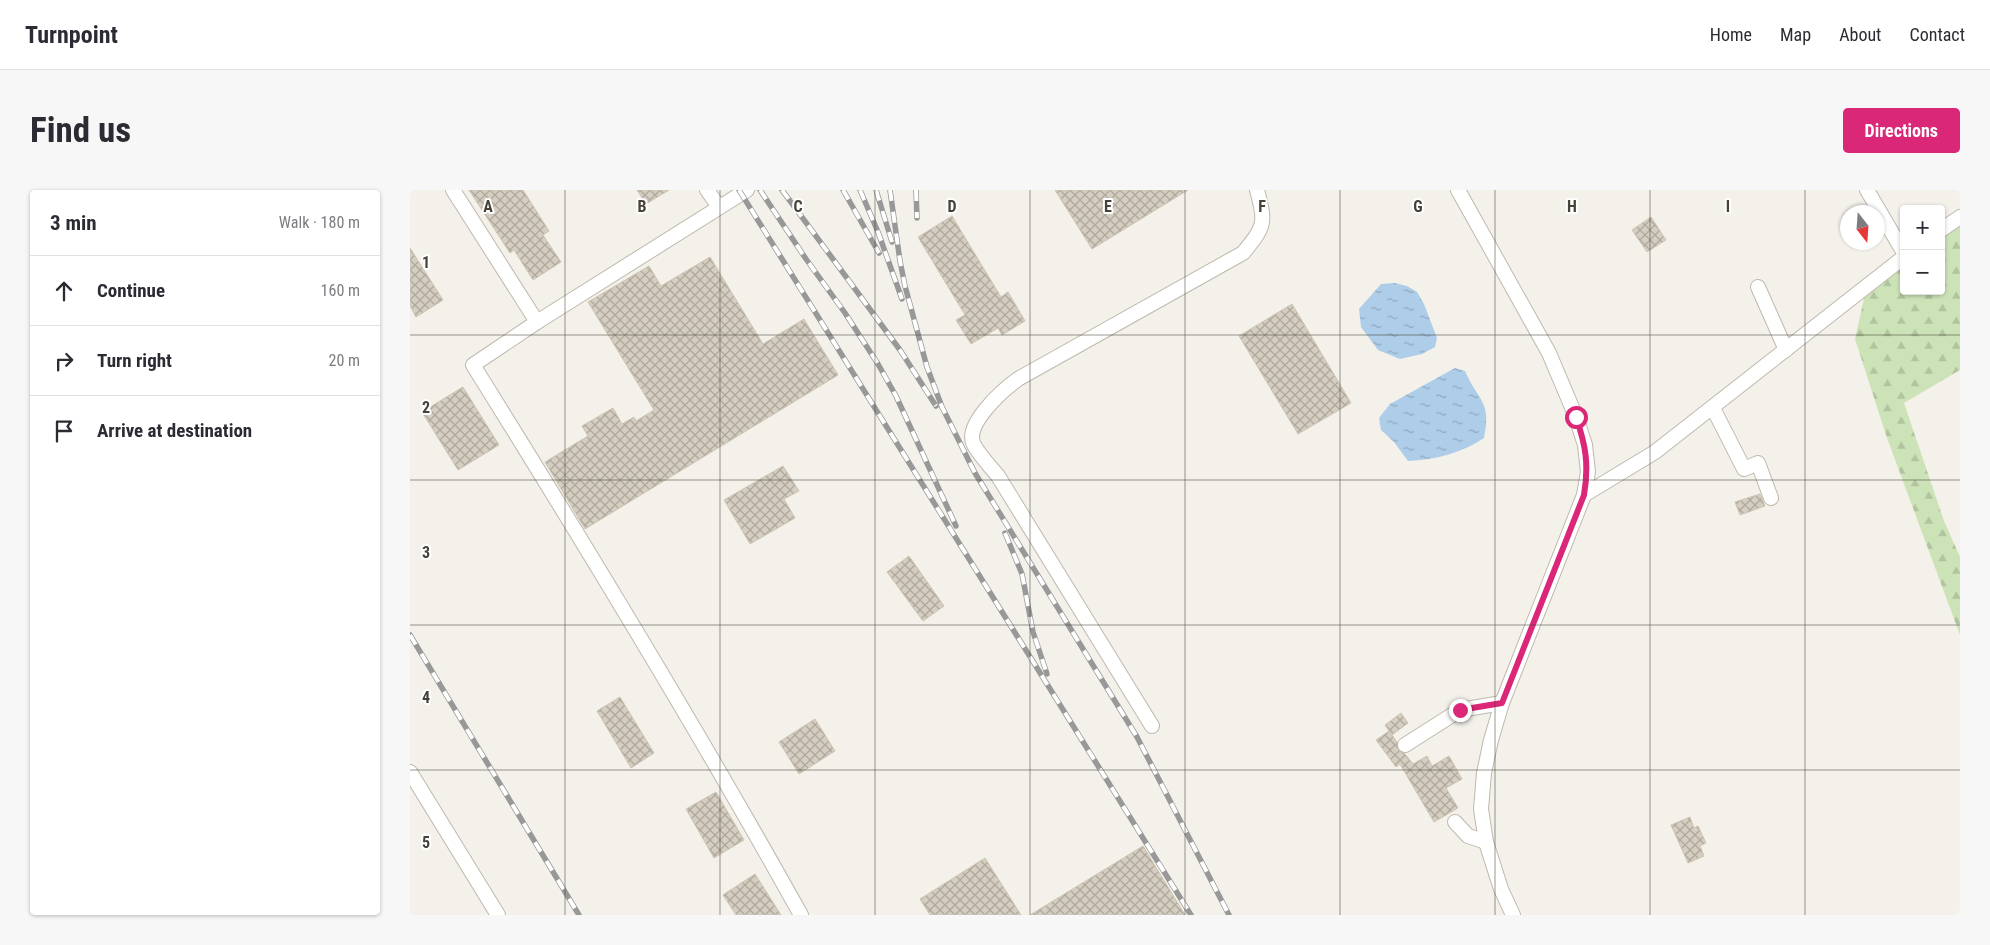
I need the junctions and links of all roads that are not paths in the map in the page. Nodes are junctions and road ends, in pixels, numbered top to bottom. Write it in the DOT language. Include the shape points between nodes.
graph roads {
  1 [pos="453,190"];
  2 [pos="707,190"];
  3 [pos="747,190"];
  4 [pos="1257,190"];
  5 [pos="1458,190"];
  6 [pos="1867,190"];
  7 [pos="719,206"];
  8 [pos="1960,217"];
  9 [pos="1945,227"];
  10 [pos="1902,250"];
  11 [pos="1900,261"];
  12 [pos="1758,287"];
  13 [pos="538,322"];
  14 [pos="1786,350"];
  15 [pos="1714,408"];
  16 [pos="1584,495"];
  17 [pos="1771,498"];
  18 [pos="1502,703"];
  19 [pos="1152,726"];
  20 [pos="1405,745"];
  21 [pos="410,772"];
  22 [pos="1455,822"];
  23 [pos="1486,842"];
  24 [pos="498,915"];
  25 [pos="801,915"];
  26 [pos="1513,915"];
  1 -- 13 [label="street"];
  2 -- 7 [label="street"];
  3 -- 7 [label="street"];
  4 -- 19 [label="street" via="1263,215 1259,233 1243,254 1018,378 1000,392 973,426 973,444 998,476"];
  5 -- 16 [label="street" via="1549,353 1576,417 1585,444 1588,472"];
  6 -- 10 [label="street"];
  7 -- 13 [label="street"];
  8 -- 9 [label="street"];
  11 -- 14 [label="street"];
  12 -- 14 [label="street"];
  13 -- 25 [label="street" via="473,365 726,781"];
  14 -- 15 [label="street"];
  15 -- 16 [label="street" via="1655,452"];
  15 -- 17 [label="street" via="1744,468 1758,463"];
  16 -- 18 [label="street"];
  18 -- 20 [label="street" via="1460,710"];
  18 -- 23 [label="street" via="1484,773 1481,809"];
  21 -- 24 [label="street"];
  22 -- 23 [label="street" via="1468,836"];
  23 -- 26 [label="street"];
}
